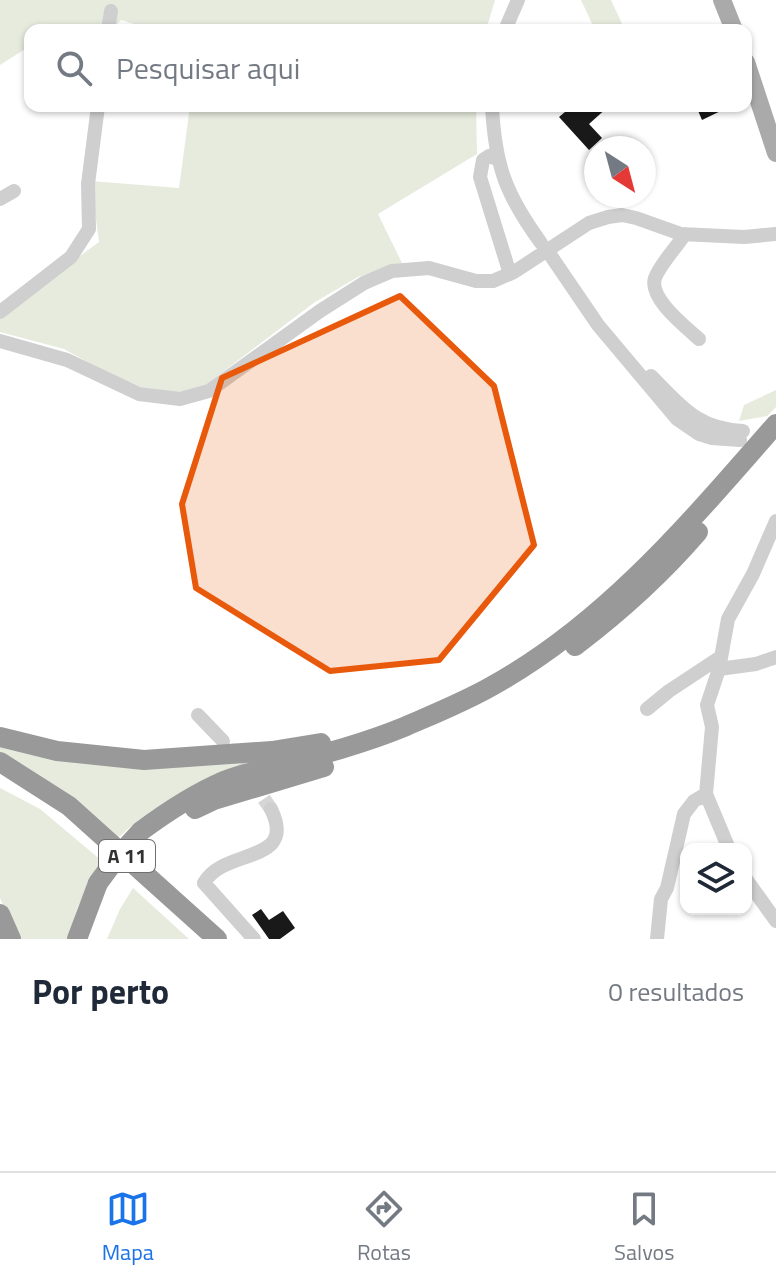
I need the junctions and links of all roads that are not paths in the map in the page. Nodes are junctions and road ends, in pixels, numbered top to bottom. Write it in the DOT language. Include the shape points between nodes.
graph roads {
  1 [pos="518,0"];
  2 [pos="722,0"];
  3 [pos="111,11"];
  4 [pos="109,24"];
  5 [pos="508,24"];
  6 [pos="732,24"];
  7 [pos="752,80"];
  8 [pos="97,112"];
  9 [pos="493,112"];
  10 [pos="776,153"];
  11 [pos="497,159"];
  12 [pos="14,191"];
  13 [pos="0,199"];
  14 [pos="685,234"];
  15 [pos="776,234"];
  16 [pos="541,243"];
  17 [pos="510,274"];
  18 [pos="0,312"];
  19 [pos="699,339"];
  20 [pos="0,341"];
  21 [pos="776,424"];
  22 [pos="741,435"];
  23 [pos="776,441"];
  24 [pos="776,521"];
  25 [pos="776,657"];
  26 [pos="719,664"];
  27 [pos="455,705"];
  28 [pos="647,709"];
  29 [pos="198,715"];
  30 [pos="0,737"];
  31 [pos="223,741"];
  32 [pos="0,762"];
  33 [pos="0,775"];
  34 [pos="706,794"];
  35 [pos="271,809"];
  36 [pos="146,835"];
  37 [pos="726,843"];
  38 [pos="103,887"];
  39 [pos="752,887"];
  40 [pos="0,914"];
  41 [pos="776,921"];
  42 [pos="11,939"];
  43 [pos="77,939"];
  44 [pos="91,939"];
  45 [pos="200,939"];
  46 [pos="217,939"];
  47 [pos="254,939"];
  48 [pos="657,939"];
  1 -- 5 [label="street"];
  2 -- 6 [label="main road"];
  3 -- 4 [label="street"];
  7 -- 10 [label="main road"];
  8 -- 18 [label="street" via="88,184 89,229 71,257"];
  9 -- 11 [label="street"];
  11 -- 16 [label="street" via="520,215"];
  11 -- 17 [label="street" via="483,160 480,177"];
  12 -- 13 [label="street"];
  14 -- 15 [label="street"];
  14 -- 17 [label="street" via="636,218 608,217 563,238"];
  14 -- 19 [label="street" via="654,289"];
  17 -- 20 [label="street" via="476,281 437,268 392,271 364,283 209,391 192,397 139,394 67,360"];
  21 -- 27 [label="highway" via="665,549 610,601 552,648"];
  22 -- 22 [label="street" via="686,412 605,325 551,256 598,325 677,419 712,438"];
  23 -- 36 [label="highway" via="675,559 613,618 526,681 442,725 214,800"];
  24 -- 26 [label="street" via="728,619"];
  25 -- 26 [label="street" via="756,664"];
  26 -- 28 [label="street"];
  26 -- 34 [label="street" via="707,705 712,727"];
  27 -- 30 [label="highway" via="433,707 341,739 272,751 144,760 57,751"];
  27 -- 36 [label="highway" via="346,748 227,780 184,800"];
  29 -- 31 [label="street"];
  32 -- 46 [label="highway, A 11" via="69,806"];
  33 -- 45 [label="highway" via="76,827"];
  34 -- 37 [label="street"];
  34 -- 48 [label="street" via="684,814 661,899"];
  35 -- 47 [label="street" via="277,835 272,843 221,865 204,883"];
  36 -- 38 [label="highway, bridge" via="118,856"];
  38 -- 43 [label="highway"];
  38 -- 44 [label="highway"];
  39 -- 41 [label="street"];
  40 -- 42 [label="highway"];
}
